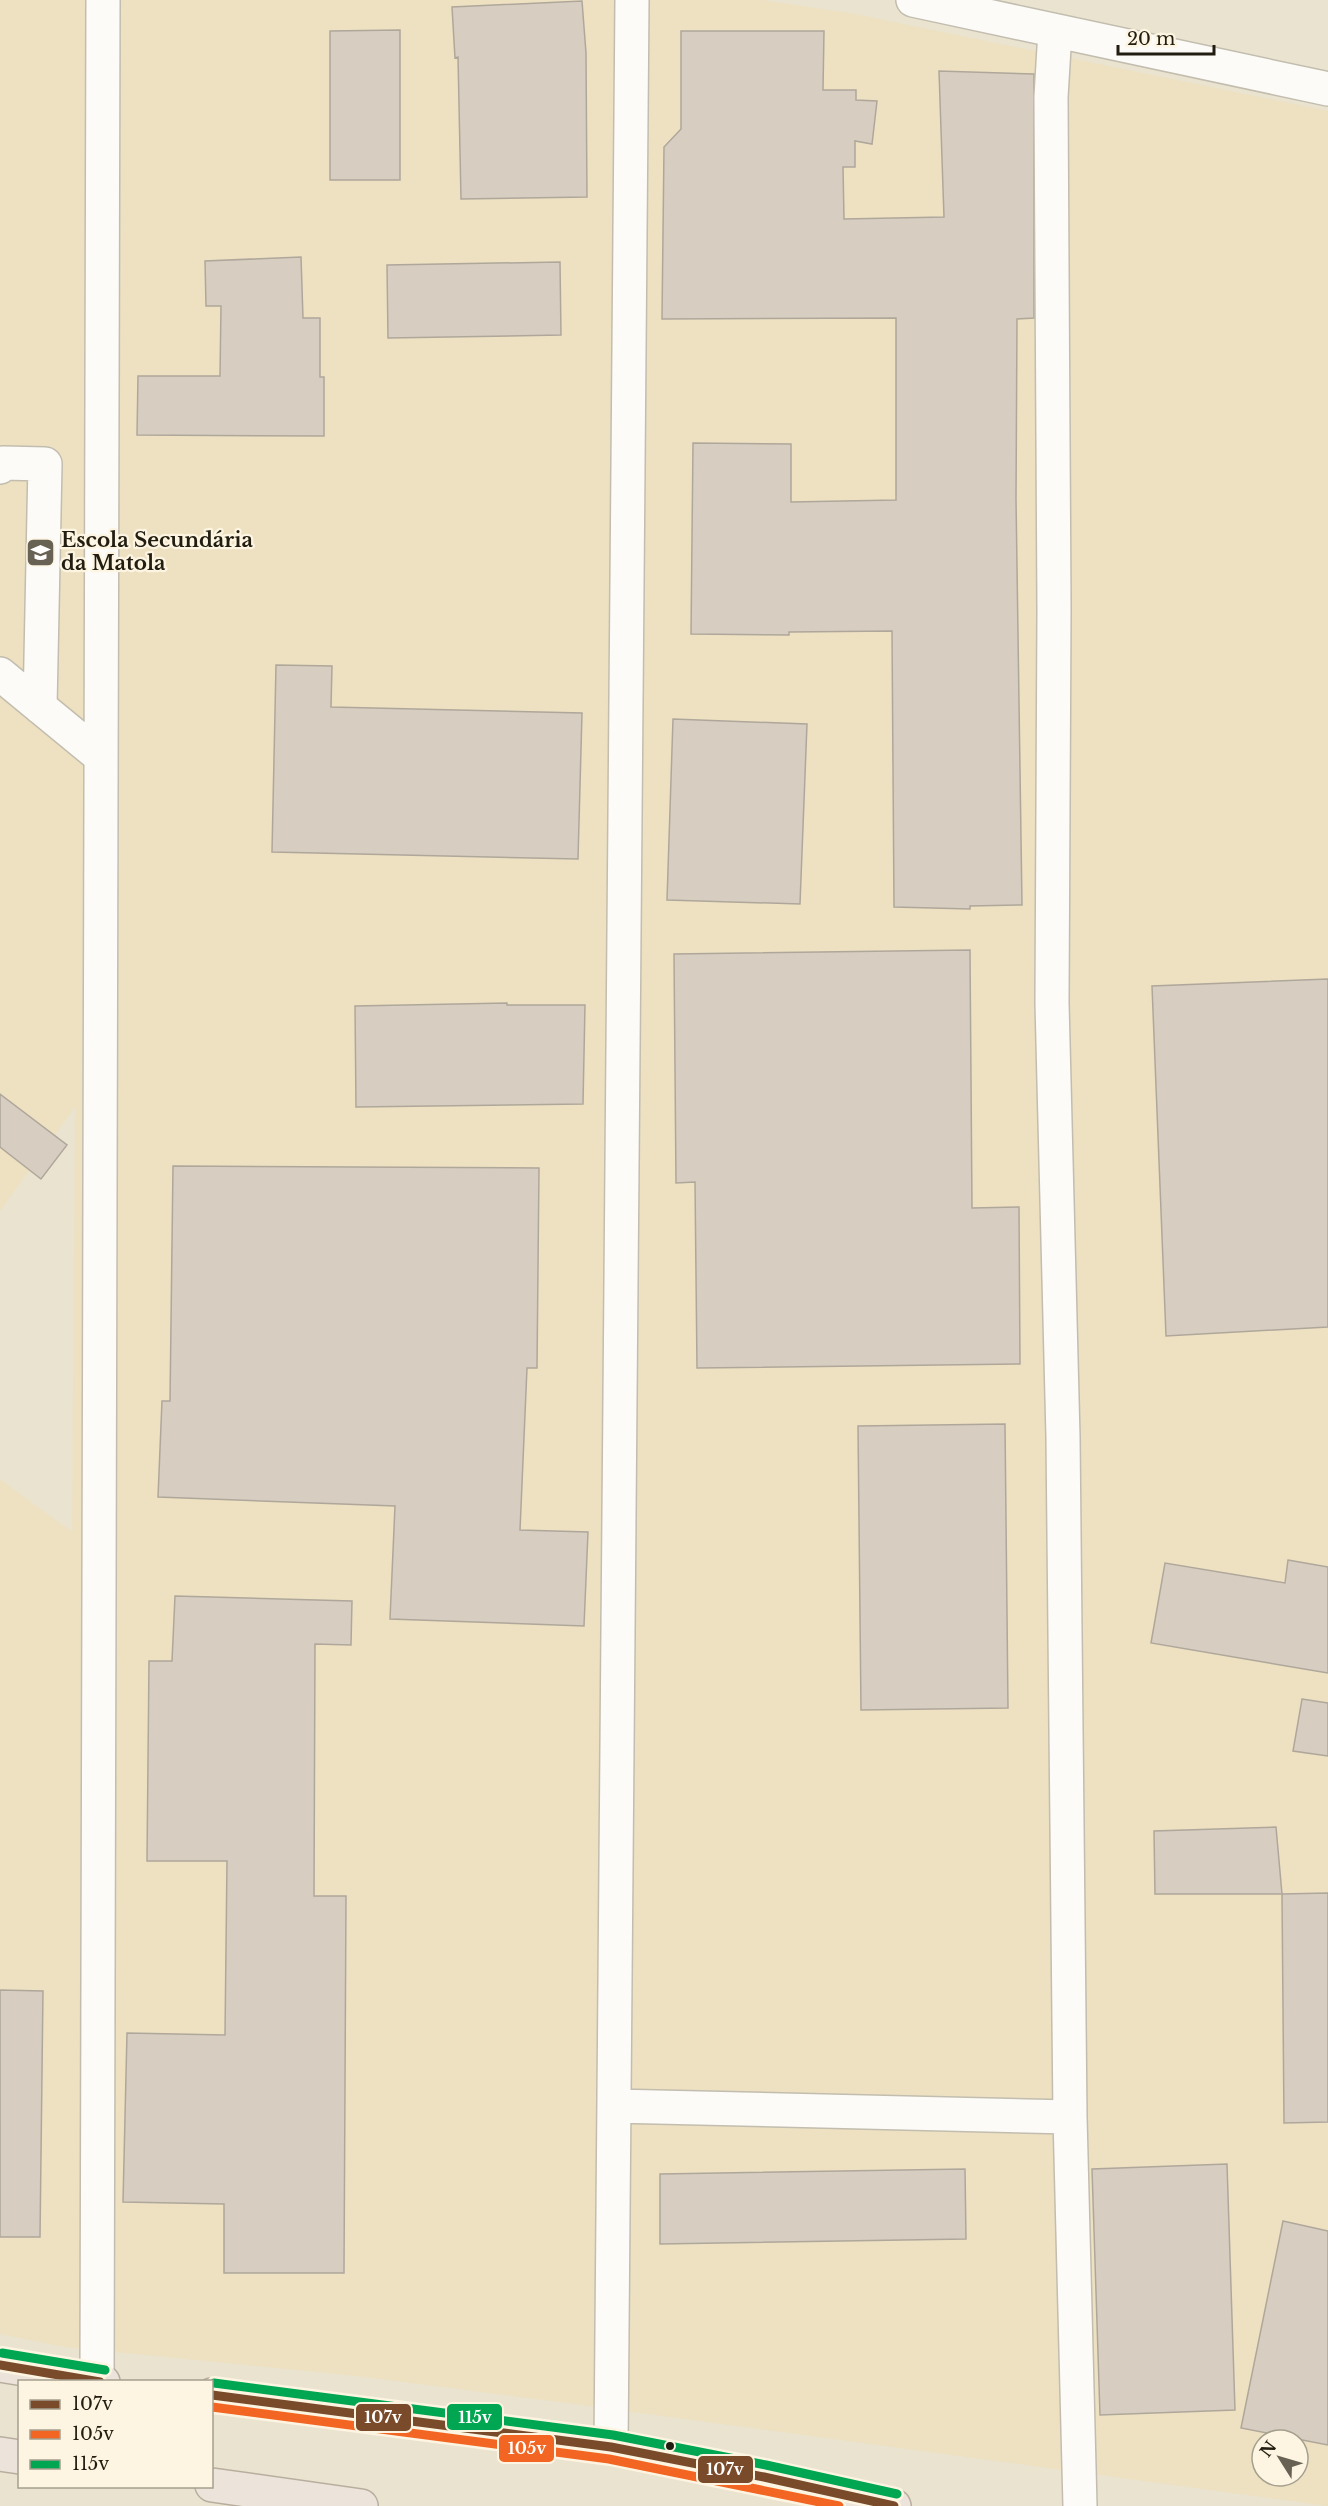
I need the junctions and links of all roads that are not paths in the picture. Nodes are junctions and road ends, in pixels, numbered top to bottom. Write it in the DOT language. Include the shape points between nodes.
graph roads {
  1 [pos="104,0"];
  2 [pos="632,0"];
  3 [pos="918,0"];
  4 [pos="1055,31"];
  5 [pos="1328,89"];
  6 [pos="0,467"];
  7 [pos="0,674"];
  8 [pos="40,707"];
  9 [pos="101,757"];
  10 [pos="614,2106"];
  11 [pos="1071,2117"];
  12 [pos="0,2366"];
  13 [pos="91,2380"];
  14 [pos="97,2380"];
  15 [pos="213,2396"];
  16 [pos="611,2447"];
  17 [pos="0,2454"];
  18 [pos="18,2457"];
  19 [pos="213,2485"];
  20 [pos="361,2506"];
  21 [pos="894,2506"];
  22 [pos="1080,2506"];
  1 -- 9 [label="street"];
  2 -- 10 [label="street"];
  3 -- 4 [label="street"];
  4 -- 5 [label="street"];
  4 -- 11 [label="street" via="1051,97 1052,1003 1064,1437"];
  6 -- 8 [label="street" via="3,463 45,464"];
  7 -- 8 [label="street"];
  8 -- 9 [label="street"];
  9 -- 14 [label="street"];
  10 -- 11 [label="street"];
  10 -- 16 [label="street"];
  11 -- 22 [label="street"];
  12 -- 13 [label="highway"];
  15 -- 16 [label="highway"];
  16 -- 21 [label="highway"];
  17 -- 18 [label="highway"];
  19 -- 20 [label="highway"];
}
